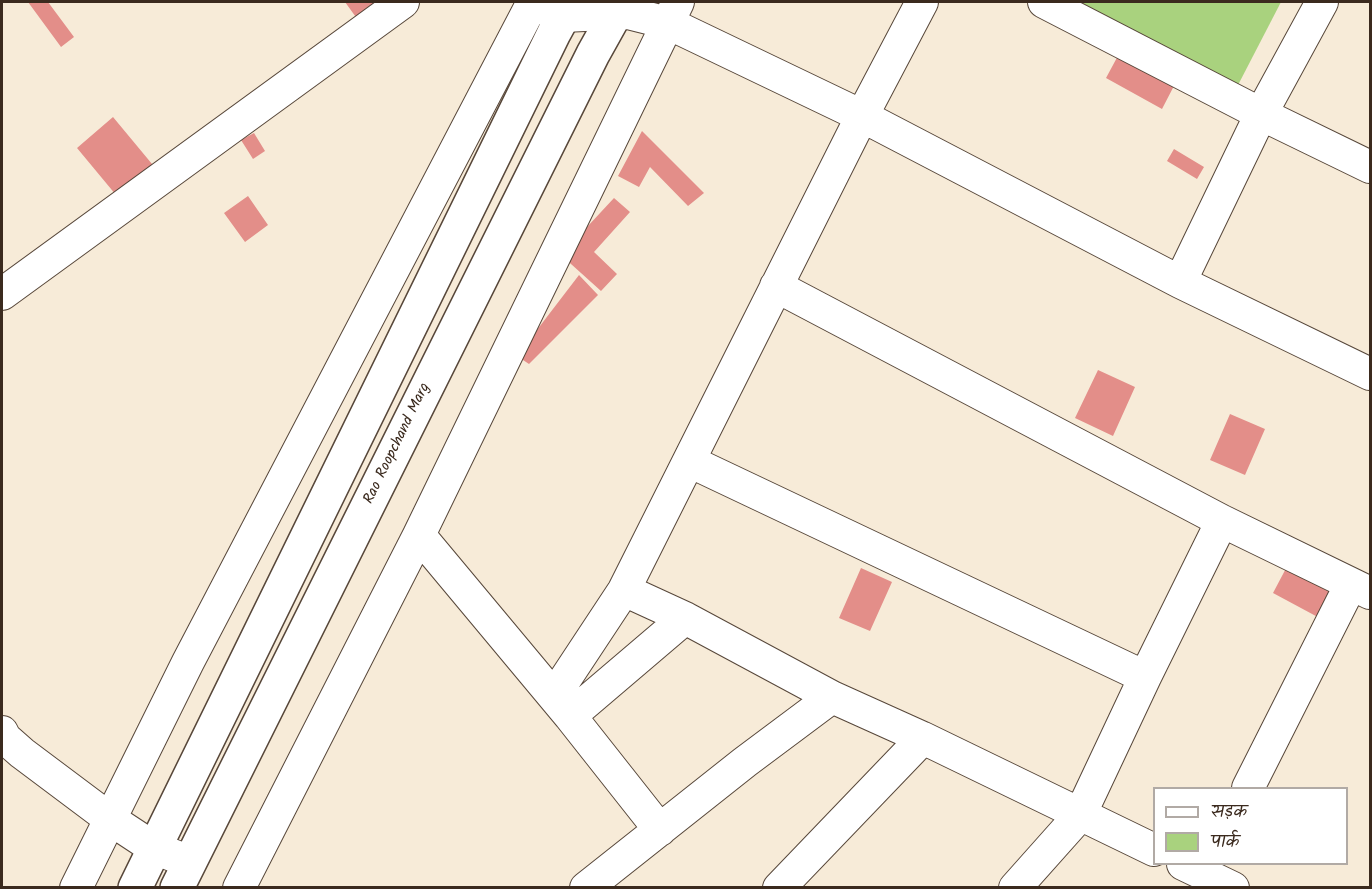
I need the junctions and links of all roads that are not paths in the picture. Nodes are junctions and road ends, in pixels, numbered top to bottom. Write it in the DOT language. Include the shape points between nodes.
graph roads {
  1 [pos="403,2"];
  2 [pos="922,2"];
  3 [pos="1044,2"];
  4 [pos="1322,2"];
  5 [pos="530,3"];
  6 [pos="618,8"];
  7 [pos="567,9"];
  8 [pos="673,12"];
  9 [pos="1261,114"];
  10 [pos="862,116"];
  11 [pos="1371,167"];
  12 [pos="1180,282"];
  13 [pos="776,286"];
  14 [pos="2,294"];
  15 [pos="1371,374"];
  16 [pos="689,461"];
  17 [pos="1222,522"];
  18 [pos="419,535"];
  19 [pos="1361,588"];
  20 [pos="624,590"];
  21 [pos="685,618"];
  22 [pos="1145,677"];
  23 [pos="832,697"];
  24 [pos="562,706"];
  25 [pos="2,732"];
  26 [pos="923,738"];
  27 [pos="1249,787"];
  28 [pos="1080,815"];
  29 [pos="110,819"];
  30 [pos="660,830"];
  31 [pos="154,848"];
  32 [pos="1153,849"];
  33 [pos="1200,867"];
  34 [pos="184,875"];
  35 [pos="76,888"];
  36 [pos="135,888"];
  37 [pos="239,888"];
  38 [pos="586,888"];
  39 [pos="778,888"];
  40 [pos="1015,888"];
  41 [pos="1233,888"];
  1 -- 14 [label="street"];
  2 -- 10 [label="street"];
  3 -- 9 [label="street"];
  4 -- 9 [label="street"];
  5 -- 7 [label="street"];
  5 -- 29 [label="street" via="193,651"];
  6 -- 7 [label="street"];
  6 -- 8 [label="street" via="628,13"];
  6 -- 34 [label="main road, Rao Roopchand Marg"];
  7 -- 31 [label="main road"];
  8 -- 10 [label="street"];
  8 -- 18 [label="street"];
  9 -- 11 [label="street"];
  9 -- 12 [label="street"];
  10 -- 12 [label="street"];
  10 -- 13 [label="street"];
  12 -- 15 [label="street"];
  13 -- 16 [label="street"];
  13 -- 17 [label="street"];
  16 -- 20 [label="street"];
  16 -- 22 [label="street"];
  17 -- 19 [label="street"];
  17 -- 22 [label="street"];
  18 -- 24 [label="street"];
  18 -- 37 [label="street"];
  19 -- 27 [label="street"];
  20 -- 21 [label="street"];
  20 -- 24 [label="street"];
  21 -- 23 [label="street"];
  21 -- 24 [label="street"];
  22 -- 28 [label="street"];
  23 -- 26 [label="street"];
  23 -- 30 [label="street"];
  24 -- 30 [label="street"];
  25 -- 29 [label="street" via="22,753"];
  26 -- 28 [label="street"];
  26 -- 39 [label="street"];
  28 -- 32 [label="street"];
  28 -- 40 [label="street"];
  29 -- 31 [label="street"];
  29 -- 35 [label="street"];
  30 -- 38 [label="street"];
  31 -- 34 [label="street"];
  31 -- 36 [label="main road"];
  33 -- 41 [label="street"];
}
